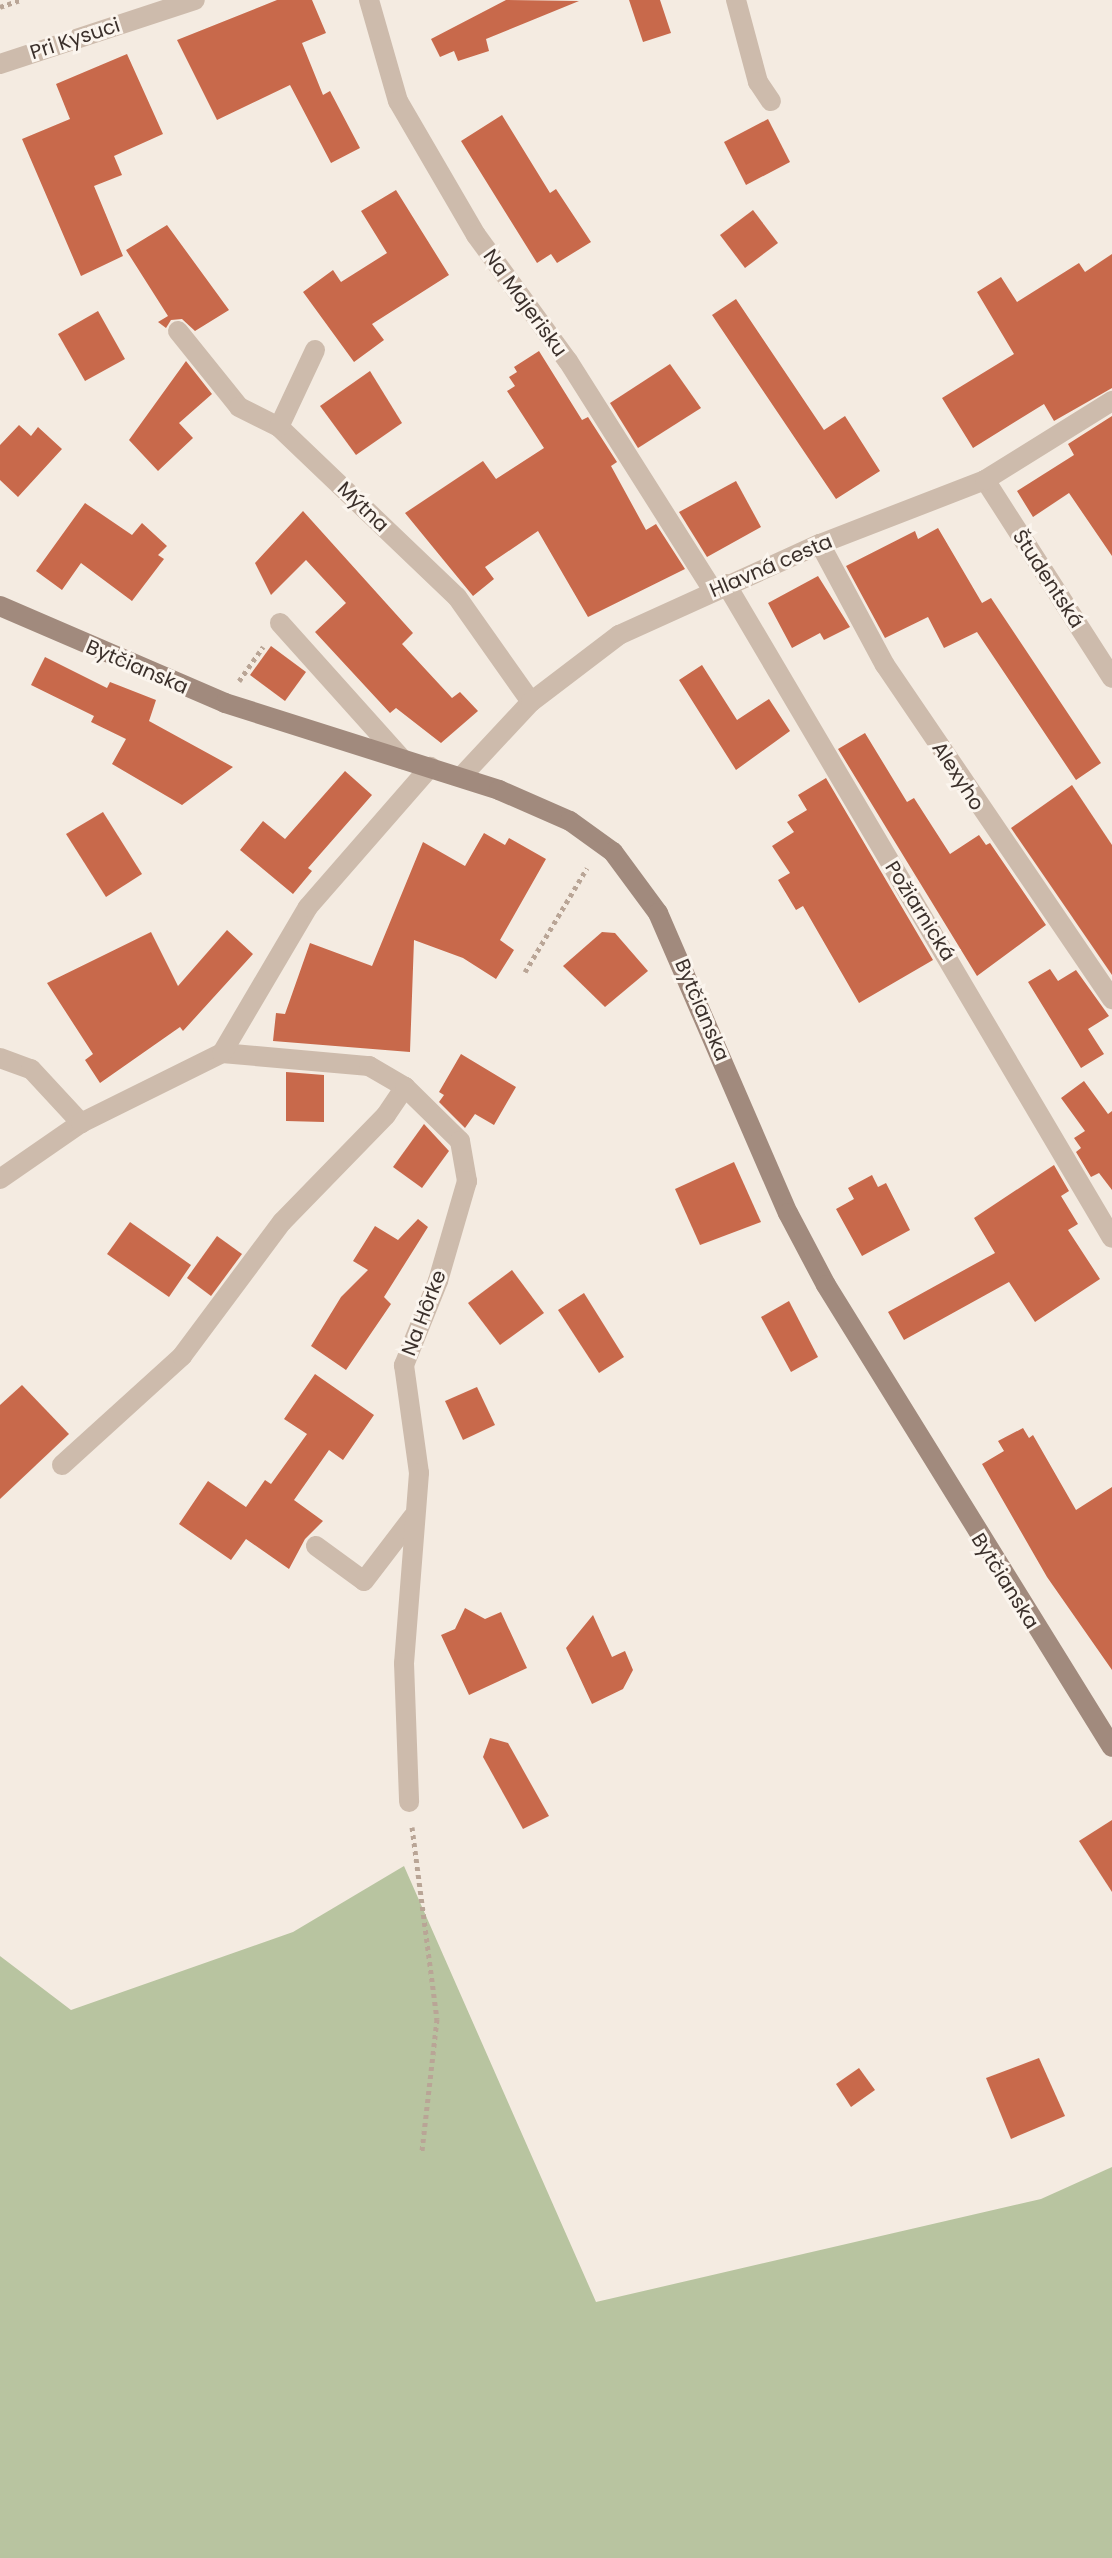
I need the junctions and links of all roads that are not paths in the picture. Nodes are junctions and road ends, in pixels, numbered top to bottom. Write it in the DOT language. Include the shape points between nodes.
graph roads {
  1 [pos="195,0"];
  2 [pos="369,0"];
  3 [pos="736,0"];
  4 [pos="0,64"];
  5 [pos="771,101"];
  6 [pos="178,331"];
  7 [pos="315,350"];
  8 [pos="1112,401"];
  9 [pos="279,427"];
  10 [pos="985,480"];
  11 [pos="820,544"];
  12 [pos="720,587"];
  13 [pos="0,606"];
  14 [pos="280,623"];
  15 [pos="1112,678"];
  16 [pos="531,702"];
  17 [pos="402,759"];
  18 [pos="430,767"];
  19 [pos="461,777"];
  20 [pos="1112,999"];
  21 [pos="222,1053"];
  22 [pos="0,1058"];
  23 [pos="405,1087"];
  24 [pos="81,1123"];
  25 [pos="0,1179"];
  26 [pos="1112,1238"];
  27 [pos="62,1465"];
  28 [pos="413,1517"];
  29 [pos="316,1546"];
  30 [pos="1112,1747"];
  31 [pos="409,1802"];
  1 -- 4 [label="street, Pri Kysuci"];
  2 -- 12 [label="street, Na Majerisku" via="398,101 476,235"];
  3 -- 5 [label="street" via="758,82"];
  6 -- 9 [label="street, Mýtna" via="239,407"];
  7 -- 9 [label="street"];
  8 -- 10 [label="street, Hlavná cesta"];
  9 -- 16 [label="street, Mýtna" via="457,597"];
  10 -- 11 [label="street, Hlavná cesta"];
  10 -- 15 [label="street, Študentská"];
  11 -- 12 [label="street, Hlavná cesta"];
  11 -- 20 [label="street, Alexyho" via="885,665"];
  12 -- 16 [label="street, Hlavná cesta" via="619,635"];
  12 -- 26 [label="street, Požiarnická"];
  13 -- 17 [label="main road, Bytčianska" via="225,703"];
  14 -- 17 [label="street"];
  16 -- 19 [label="street, Hlavná cesta"];
  17 -- 18 [label="main road, Bytčianska"];
  18 -- 19 [label="main road, Bytčianska"];
  18 -- 21 [label="street" via="308,907"];
  19 -- 30 [label="main road, Bytčianska" via="543,808 601,843 630,870 658,913 788,1213 868,1360"];
  21 -- 23 [label="street, Na Hôrke" via="369,1066"];
  21 -- 24 [label="street"];
  22 -- 24 [label="street" via="31,1069"];
  23 -- 27 [label="street" via="386,1115 282,1222 182,1356"];
  23 -- 28 [label="street, Na Hôrke" via="460,1141 467,1181 438,1281 404,1365 419,1473"];
  24 -- 25 [label="street"];
  28 -- 29 [label="street" via="364,1581"];
  28 -- 31 [label="street, Na Hôrke" via="404,1663"];
}
